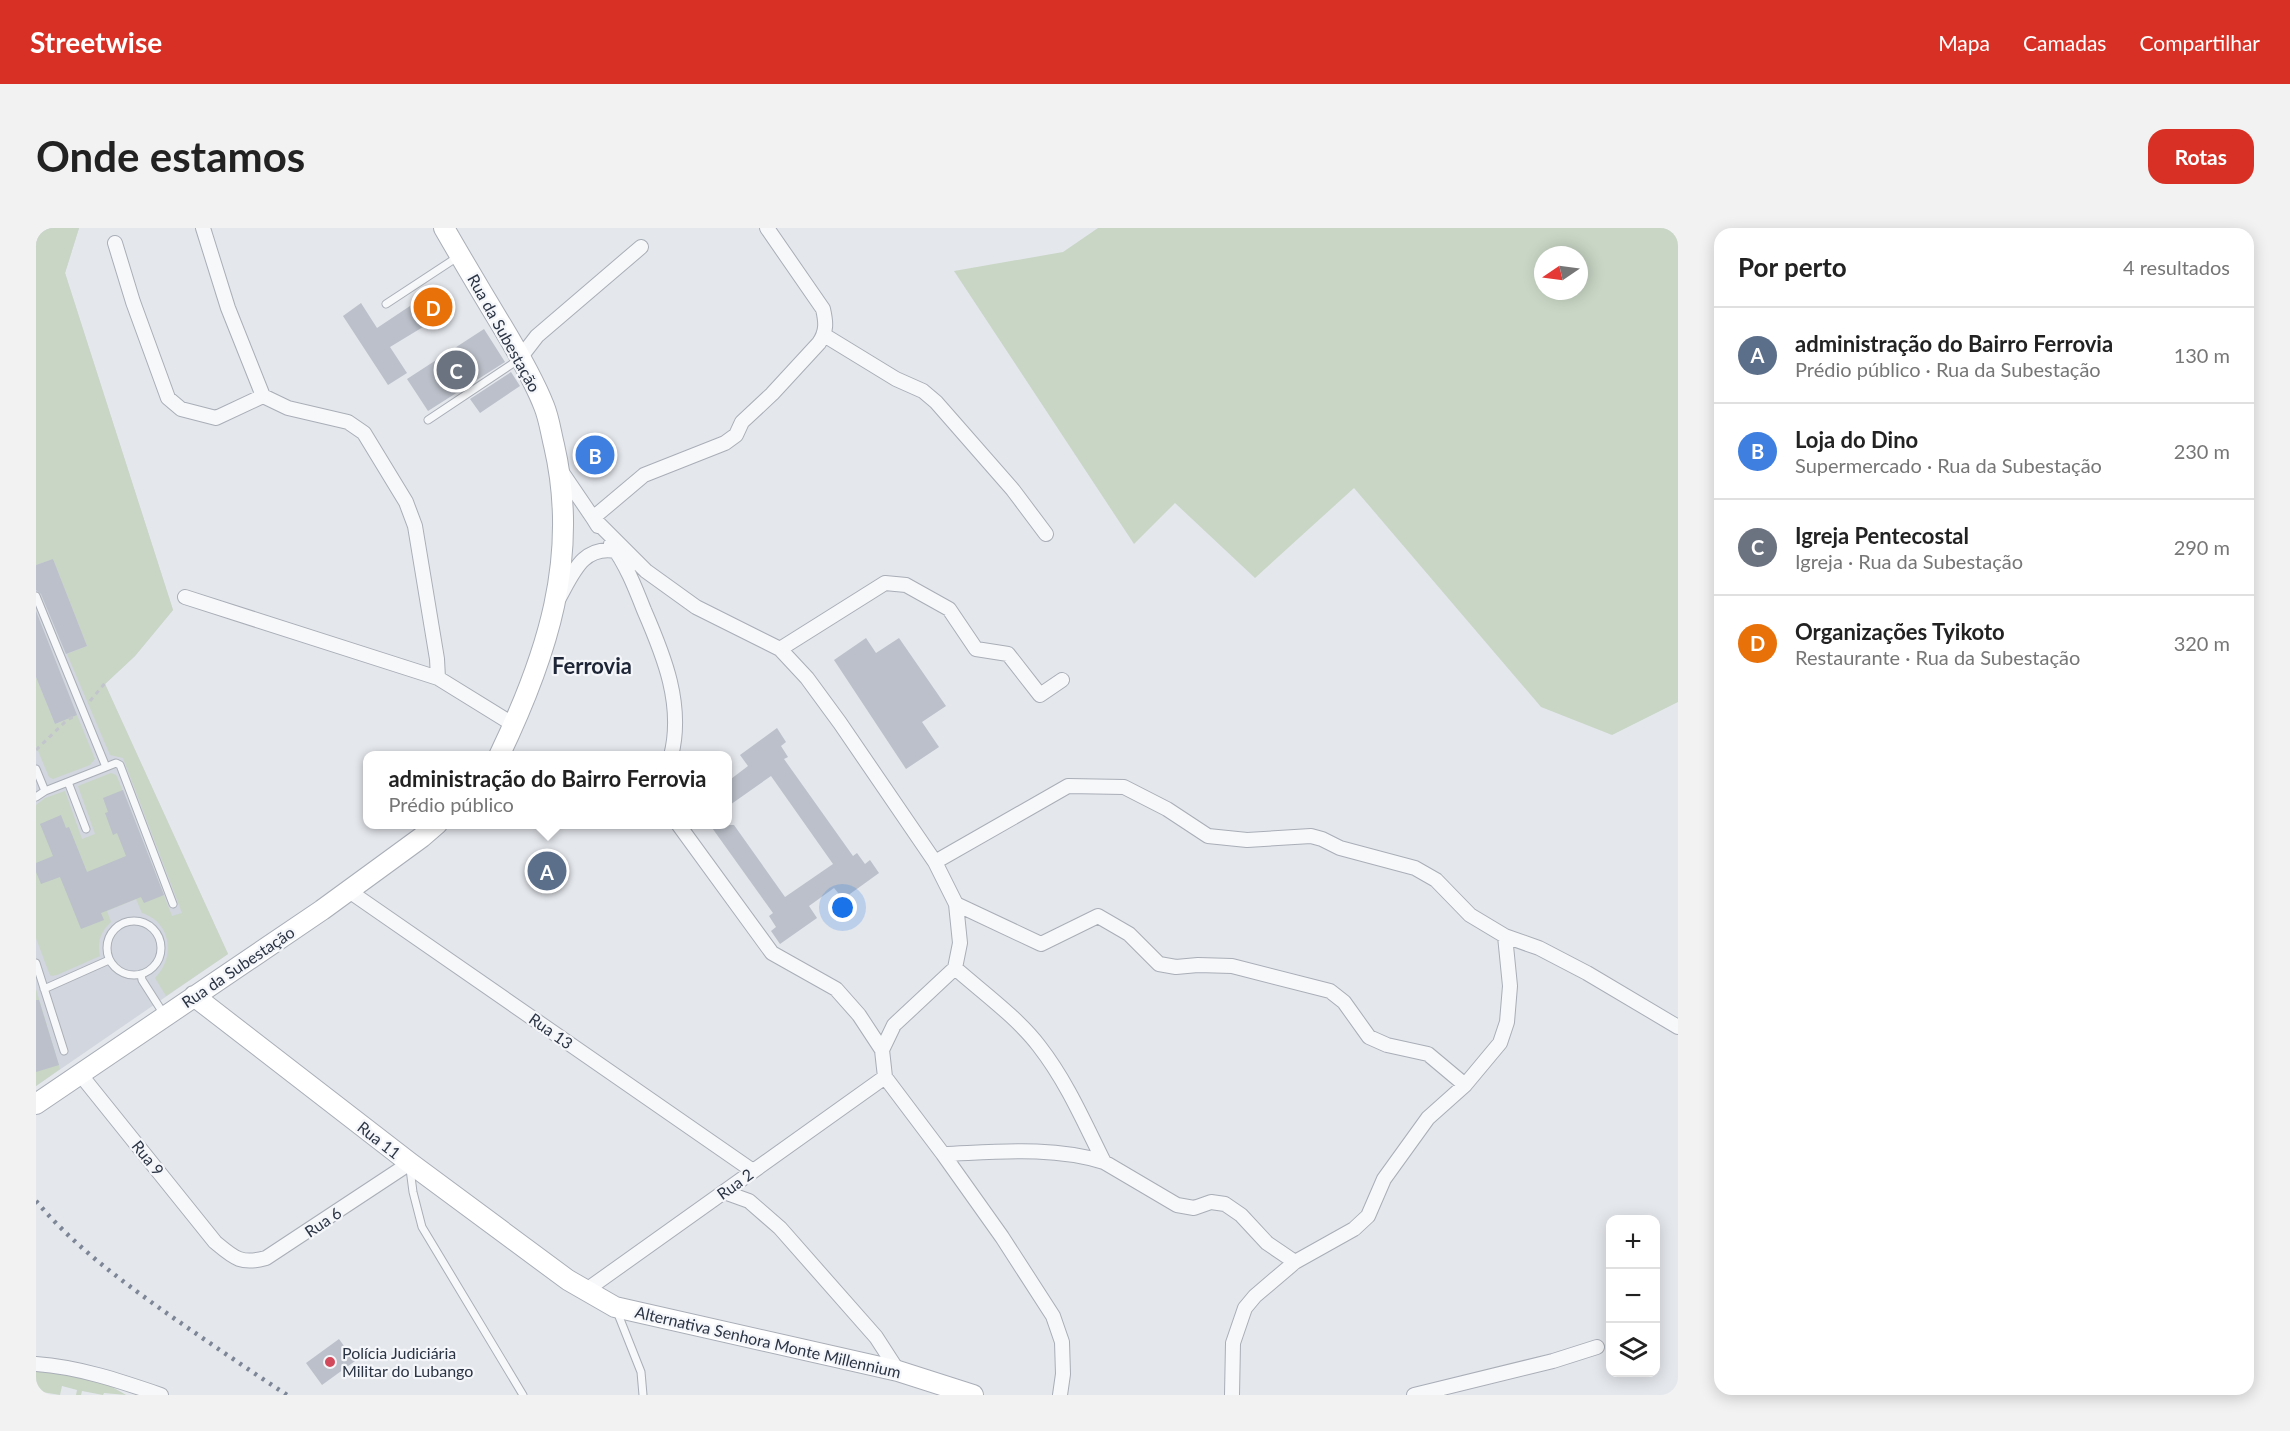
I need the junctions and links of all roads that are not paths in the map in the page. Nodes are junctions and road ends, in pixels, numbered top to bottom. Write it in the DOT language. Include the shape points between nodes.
graph roads {
  1 [pos="203,228"];
  2 [pos="444,228"];
  3 [pos="767,228"];
  4 [pos="115,243"];
  5 [pos="640,246"];
  6 [pos="460,256"];
  7 [pos="386,304"];
  8 [pos="824,334"];
  9 [pos="520,358"];
  10 [pos="263,396"];
  11 [pos="429,420"];
  12 [pos="559,466"];
  13 [pos="593,519"];
  14 [pos="1046,534"];
  15 [pos="616,551"];
  16 [pos="36,596"];
  17 [pos="185,597"];
  18 [pos="554,606"];
  19 [pos="780,649"];
  20 [pos="438,678"];
  21 [pos="1062,680"];
  22 [pos="514,725"];
  23 [pos="501,751"];
  24 [pos="672,751"];
  25 [pos="106,767"];
  26 [pos="36,769"];
  27 [pos="68,782"];
  28 [pos="45,791"];
  29 [pos="36,797"];
  30 [pos="86,829"];
  31 [pos="432,829"];
  32 [pos="681,829"];
  33 [pos="935,862"];
  34 [pos="349,891"];
  35 [pos="173,904"];
  36 [pos="956,904"];
  37 [pos="1505,936"];
  38 [pos="110,960"];
  39 [pos="36,963"];
  40 [pos="955,968"];
  41 [pos="141,974"];
  42 [pos="44,989"];
  43 [pos="194,996"];
  44 [pos="165,1016"];
  45 [pos="1678,1027"];
  46 [pos="882,1050"];
  47 [pos="64,1051"];
  48 [pos="80,1074"];
  49 [pos="885,1077"];
  50 [pos="1465,1085"];
  51 [pos="36,1104"];
  52 [pos="944,1155"];
  53 [pos="1104,1162"];
  54 [pos="410,1163"];
  55 [pos="753,1171"];
  56 [pos="724,1192"];
  57 [pos="231,1255"];
  58 [pos="1295,1262"];
  59 [pos="568,1280"];
  60 [pos="585,1291"];
  61 [pos="615,1307"];
  62 [pos="1597,1347"];
  63 [pos="36,1364"];
  64 [pos="898,1371"];
  65 [pos="161,1395"];
  66 [pos="522,1395"];
  67 [pos="643,1395"];
  68 [pos="973,1395"];
  69 [pos="1060,1395"];
  70 [pos="1232,1395"];
  71 [pos="1414,1395"];
  1 -- 10 [label="street" via="228,308"];
  2 -- 6 [label="street, Rua da Subestação"];
  3 -- 8 [label="street" via="823,309"];
  4 -- 10 [label="street" via="168,398 181,409 216,418"];
  5 -- 9 [label="street" via="537,336"];
  6 -- 7 [label="lane"];
  6 -- 9 [label="street, Rua da Subestação"];
  8 -- 13 [label="street" via="742,422 736,435 715,448 644,475"];
  8 -- 14 [label="street" via="936,402"];
  9 -- 11 [label="lane"];
  9 -- 12 [label="street, Rua da Subestação" via="544,406"];
  10 -- 20 [label="street" via="288,408 348,422 364,433 406,502 415,526"];
  12 -- 13 [label="street"];
  12 -- 18 [label="street, Rua da Subestação" via="564,539"];
  13 -- 15 [label="street"];
  13 -- 19 [label="street" via="646,571 696,608"];
  15 -- 18 [label="street" via="603,549 585,558"];
  15 -- 24 [label="street" via="663,656 674,695 676,736"];
  16 -- 25 [label="lane"];
  17 -- 20 [label="street"];
  18 -- 22 [label="street, Rua da Subestação"];
  19 -- 21 [label="street" via="885,583 906,585 949,609 976,649 1008,654 1040,695"];
  19 -- 33 [label="street" via="840,723"];
  20 -- 22 [label="street"];
  22 -- 23 [label="street, Rua da Subestação"];
  25 -- 27 [label="lane"];
  25 -- 35 [label="lane" via="120,765"];
  26 -- 28 [label="lane"];
  27 -- 28 [label="lane"];
  27 -- 30 [label="lane"];
  28 -- 29 [label="lane"];
  31 -- 34 [label="street, Rua da Subestação"];
  32 -- 46 [label="street" via="772,953 836,990 859,1015"];
  33 -- 36 [label="street"];
  33 -- 37 [label="street" via="1068,786 1124,787 1208,836 1247,840 1311,836 1415,868 1436,880 1470,915"];
  34 -- 43 [label="street, Rua da Subestação"];
  34 -- 55 [label="street, Rua 13"];
  36 -- 40 [label="street" via="960,943"];
  36 -- 50 [label="street" via="1041,944 1098,916 1130,934 1159,964 1232,966 1330,991 1344,1002 1369,1037 1428,1054"];
  37 -- 45 [label="street" via="1539,948"];
  37 -- 50 [label="street" via="1510,986 1504,1033"];
  38 -- 41 [label="lane" via="124,974"];
  38 -- 41 [label="lane" via="106,945 114,928 131,920 149,924 160,939 161,948 156,964"];
  38 -- 42 [label="lane"];
  39 -- 42 [label="lane"];
  40 -- 46 [label="street" via="894,1025"];
  40 -- 53 [label="street" via="1039,1046 1065,1082"];
  41 -- 44 [label="lane"];
  42 -- 47 [label="lane"];
  43 -- 44 [label="street, Rua da Subestação"];
  43 -- 54 [label="street, Rua 11"];
  44 -- 48 [label="street, Rua da Subestação"];
  46 -- 49 [label="street"];
  48 -- 51 [label="street, Rua da Subestação"];
  48 -- 57 [label="street, Rua 9" via="215,1242"];
  49 -- 52 [label="street"];
  49 -- 55 [label="street, Rua 2"];
  50 -- 58 [label="street" via="1428,1118 1384,1179 1368,1216 1354,1229"];
  52 -- 53 [label="street" via="1041,1151"];
  52 -- 69 [label="street" via="1053,1316 1062,1342"];
  53 -- 58 [label="street" via="1177,1204 1194,1208 1211,1202 1225,1204 1267,1243"];
  54 -- 57 [label="street, Rua 6" via="266,1258 253,1262"];
  54 -- 59 [label="street, Rua 11"];
  54 -- 66 [label="lane" via="422,1227"];
  55 -- 56 [label="street, Rua 2"];
  56 -- 60 [label="street, Rua 2"];
  56 -- 64 [label="street" via="749,1202 780,1228 876,1337"];
  58 -- 70 [label="street" via="1245,1308 1233,1343"];
  59 -- 60 [label="street, Alternativa Senhora Monte Millennium"];
  60 -- 61 [label="street, Alternativa Senhora Monte Millennium"];
  61 -- 64 [label="street, Alternativa Senhora Monte Millennium"];
  61 -- 67 [label="lane" via="641,1372"];
  62 -- 71 [label="street"];
  63 -- 65 [label="street" via="61,1365"];
  64 -- 68 [label="street, Alternativa Senhora Monte Millennium"];
}
